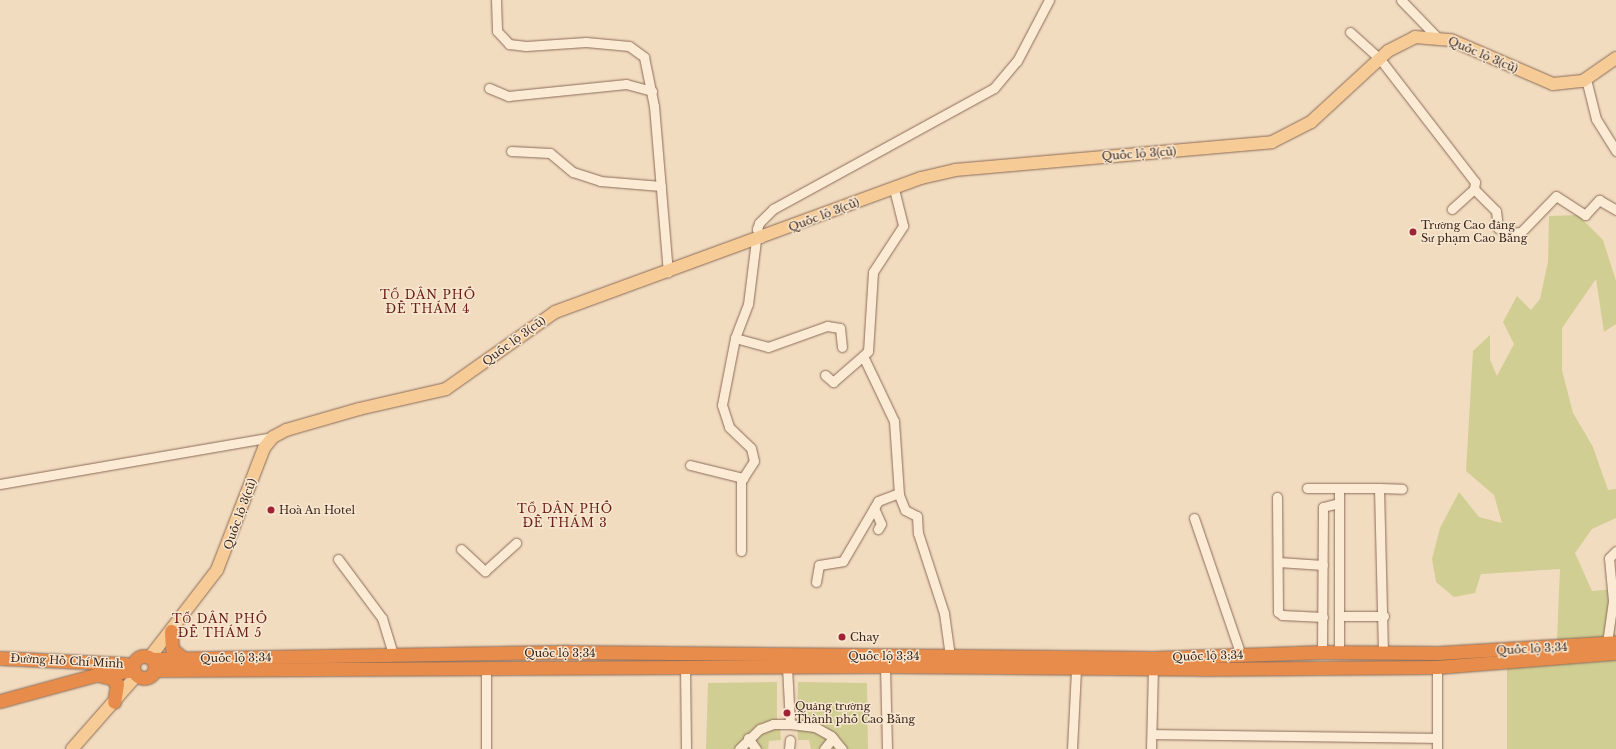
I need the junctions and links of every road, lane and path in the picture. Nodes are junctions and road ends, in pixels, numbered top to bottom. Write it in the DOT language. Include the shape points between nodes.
graph roads {
  1 [pos="496,0"];
  2 [pos="1049,0"];
  3 [pos="1401,0"];
  4 [pos="1350,32"];
  5 [pos="1438,37"];
  6 [pos="1380,58"];
  7 [pos="1616,58"];
  8 [pos="1586,79"];
  9 [pos="489,88"];
  10 [pos="652,91"];
  11 [pos="511,151"];
  12 [pos="1616,151"];
  13 [pos="661,186"];
  14 [pos="894,189"];
  15 [pos="1474,189"];
  16 [pos="1452,209"];
  17 [pos="1616,210"];
  18 [pos="759,239"];
  19 [pos="668,272"];
  20 [pos="735,338"];
  21 [pos="842,347"];
  22 [pos="863,356"];
  23 [pos="825,375"];
  24 [pos="273,437"];
  25 [pos="690,464"];
  26 [pos="743,478"];
  27 [pos="0,484"];
  28 [pos="1307,488"];
  29 [pos="1339,488"];
  30 [pos="1379,488"];
  31 [pos="1402,489"];
  32 [pos="899,493"];
  33 [pos="1277,497"];
  34 [pos="1339,503"];
  35 [pos="874,508"];
  36 [pos="1194,518"];
  37 [pos="878,529"];
  38 [pos="516,543"];
  39 [pos="461,549"];
  40 [pos="1616,550"];
  41 [pos="741,551"];
  42 [pos="1340,551"];
  43 [pos="1323,552"];
  44 [pos="338,559"];
  45 [pos="1278,562"];
  46 [pos="1323,565"];
  47 [pos="1340,575"];
  48 [pos="1323,576"];
  49 [pos="816,582"];
  50 [pos="1340,616"];
  51 [pos="1384,616"];
  52 [pos="1323,617"];
  53 [pos="171,630"];
  54 [pos="1613,649"];
  55 [pos="565,652"];
  56 [pos="1322,652"];
  57 [pos="1339,652"];
  58 [pos="1383,654"];
  59 [pos="393,655"];
  60 [pos="950,656"];
  61 [pos="1089,657"];
  62 [pos="0,658"];
  63 [pos="184,659"];
  64 [pos="1438,660"];
  65 [pos="685,661"];
  66 [pos="885,661"];
  67 [pos="1241,661"];
  68 [pos="152,662"];
  69 [pos="566,666"];
  70 [pos="486,667"];
  71 [pos="788,667"];
  72 [pos="1153,669"];
  73 [pos="135,670"];
  74 [pos="1076,670"];
  75 [pos="96,675"];
  76 [pos="0,701"];
  77 [pos="114,702"];
  78 [pos="790,724"];
  79 [pos="1152,734"];
  80 [pos="748,738"];
  81 [pos="833,738"];
  82 [pos="1437,738"];
  83 [pos="72,749"];
  84 [pos="486,749"];
  85 [pos="686,749"];
  86 [pos="739,749"];
  87 [pos="756,749"];
  88 [pos="824,749"];
  89 [pos="842,749"];
  90 [pos="887,749"];
  91 [pos="1072,749"];
  92 [pos="1151,749"];
  93 [pos="1437,749"];
  1 -- 10 [label="street" via="497,31 509,44 526,46 586,42 628,46 644,57"];
  2 -- 18 [label="street" via="1017,61 994,88 773,209 757,229"];
  3 -- 5 [label="street"];
  4 -- 6 [label="street"];
  5 -- 6 [label="main road, Quốc lộ 3(cũ)" via="1407,40"];
  5 -- 8 [label="main road, Quốc lộ 3(cũ)" via="1468,46 1553,84"];
  6 -- 14 [label="main road, Quốc lộ 3(cũ)" via="1323,112 1298,131 1272,142 972,167"];
  6 -- 15 [label="street" via="1476,184"];
  7 -- 8 [label="main road, Quốc lộ 3(cũ)"];
  8 -- 12 [label="street" via="1596,119"];
  9 -- 10 [label="street" via="508,96 626,84"];
  10 -- 13 [label="street"];
  11 -- 13 [label="street" via="550,153 573,172 600,181"];
  13 -- 19 [label="street"];
  14 -- 18 [label="main road, Quốc lộ 3(cũ)"];
  14 -- 22 [label="street" via="903,226 873,272 868,351"];
  15 -- 16 [label="street"];
  15 -- 17 [label="street" via="1496,211 1498,228 1511,233 1521,232 1556,196 1585,215 1599,200"];
  18 -- 19 [label="main road, Quốc lộ 3(cũ)"];
  18 -- 20 [label="street" via="748,304"];
  19 -- 24 [label="main road, Quốc lộ 3(cũ)" via="555,312 446,389 359,409 286,430"];
  20 -- 21 [label="street" via="768,347 827,326 840,328"];
  20 -- 26 [label="street" via="722,405 729,427 751,448 754,461"];
  22 -- 23 [label="street" via="833,382"];
  22 -- 32 [label="street" via="894,421"];
  24 -- 27 [label="street"];
  24 -- 53 [label="main road, Quốc lộ 3(cũ)" via="264,448 217,570"];
  25 -- 26 [label="street"];
  26 -- 41 [label="street"];
  28 -- 29 [label="street"];
  29 -- 30 [label="street"];
  29 -- 34 [label="street"];
  30 -- 31 [label="street"];
  30 -- 51 [label="street"];
  32 -- 35 [label="street" via="878,501"];
  32 -- 60 [label="street" via="905,510 917,516 918,533 944,612"];
  33 -- 45 [label="street"];
  34 -- 42 [label="street"];
  34 -- 43 [label="street" via="1322,507"];
  35 -- 37 [label="street" via="882,524"];
  35 -- 49 [label="street" via="843,561 819,565"];
  36 -- 67 [label="street"];
  38 -- 39 [label="street" via="485,570"];
  40 -- 54 [label="street" via="1609,558 1613,601"];
  42 -- 43 [label="street"];
  42 -- 47 [label="street"];
  43 -- 46 [label="street"];
  44 -- 59 [label="street" via="382,618"];
  45 -- 46 [label="street"];
  45 -- 52 [label="street" via="1279,614"];
  46 -- 48 [label="street"];
  47 -- 48 [label="street"];
  47 -- 50 [label="street"];
  48 -- 52 [label="street"];
  50 -- 51 [label="street"];
  50 -- 57 [label="street"];
  51 -- 58 [label="street"];
  52 -- 56 [label="street"];
  53 -- 63 [label="highway" via="172,649"];
  53 -- 68 [label="main road, Quốc lộ 3(cũ)"];
  54 -- 64 [label="highway, Quốc lộ 3;34"];
  55 -- 59 [label="highway, Quốc lộ 3;34"];
  55 -- 65 [label="highway, Quốc lộ 3;34"];
  55 -- 69 [label="highway"];
  56 -- 57 [label="highway, Quốc lộ 3;34"];
  56 -- 67 [label="highway, Quốc lộ 3;34"];
  57 -- 58 [label="highway, Quốc lộ 3;34"];
  58 -- 64 [label="highway, Quốc lộ 3;34"];
  59 -- 63 [label="highway, Quốc lộ 3;34"];
  60 -- 61 [label="highway, Quốc lộ 3;34"];
  60 -- 66 [label="highway, Quốc lộ 3;34"];
  61 -- 67 [label="highway, Quốc lộ 3;34"];
  61 -- 74 [label="highway"];
  62 -- 73 [label="highway, Đường Hồ Chí Minh"];
  63 -- 68 [label="highway, Quốc lộ 3;34"];
  64 -- 67 [label="highway, Quốc lộ 3;34"];
  64 -- 82 [label="street"];
  65 -- 66 [label="highway, Quốc lộ 3;34"];
  65 -- 69 [label="highway, Quốc lộ 3;34"];
  65 -- 71 [label="highway, Quốc lộ 3;34"];
  65 -- 85 [label="street"];
  66 -- 71 [label="highway, Quốc lộ 3;34"];
  66 -- 74 [label="highway, Quốc lộ 3;34"];
  66 -- 90 [label="street"];
  67 -- 72 [label="highway, Quốc lộ 3;34"];
  68 -- 70 [label="highway, Quốc lộ 3;34"];
  68 -- 73 [label="highway" via="138,657"];
  68 -- 73 [label="highway" via="146,678"];
  69 -- 70 [label="highway, Quốc lộ 3;34"];
  70 -- 84 [label="street"];
  71 -- 78 [label="street"];
  72 -- 74 [label="highway, Quốc lộ 3;34"];
  72 -- 79 [label="street"];
  73 -- 75 [label="highway"];
  73 -- 77 [label="main road"];
  74 -- 91 [label="street"];
  75 -- 76 [label="highway"];
  75 -- 77 [label="highway" via="111,678 117,684"];
  77 -- 83 [label="main road"];
  78 -- 80 [label="street" via="773,724"];
  78 -- 81 [label="street" via="815,727"];
  79 -- 82 [label="street"];
  79 -- 92 [label="street"];
  80 -- 86 [label="street"];
  80 -- 87 [label="street"];
  81 -- 88 [label="street"];
  81 -- 89 [label="street"];
  82 -- 93 [label="street"];
}
